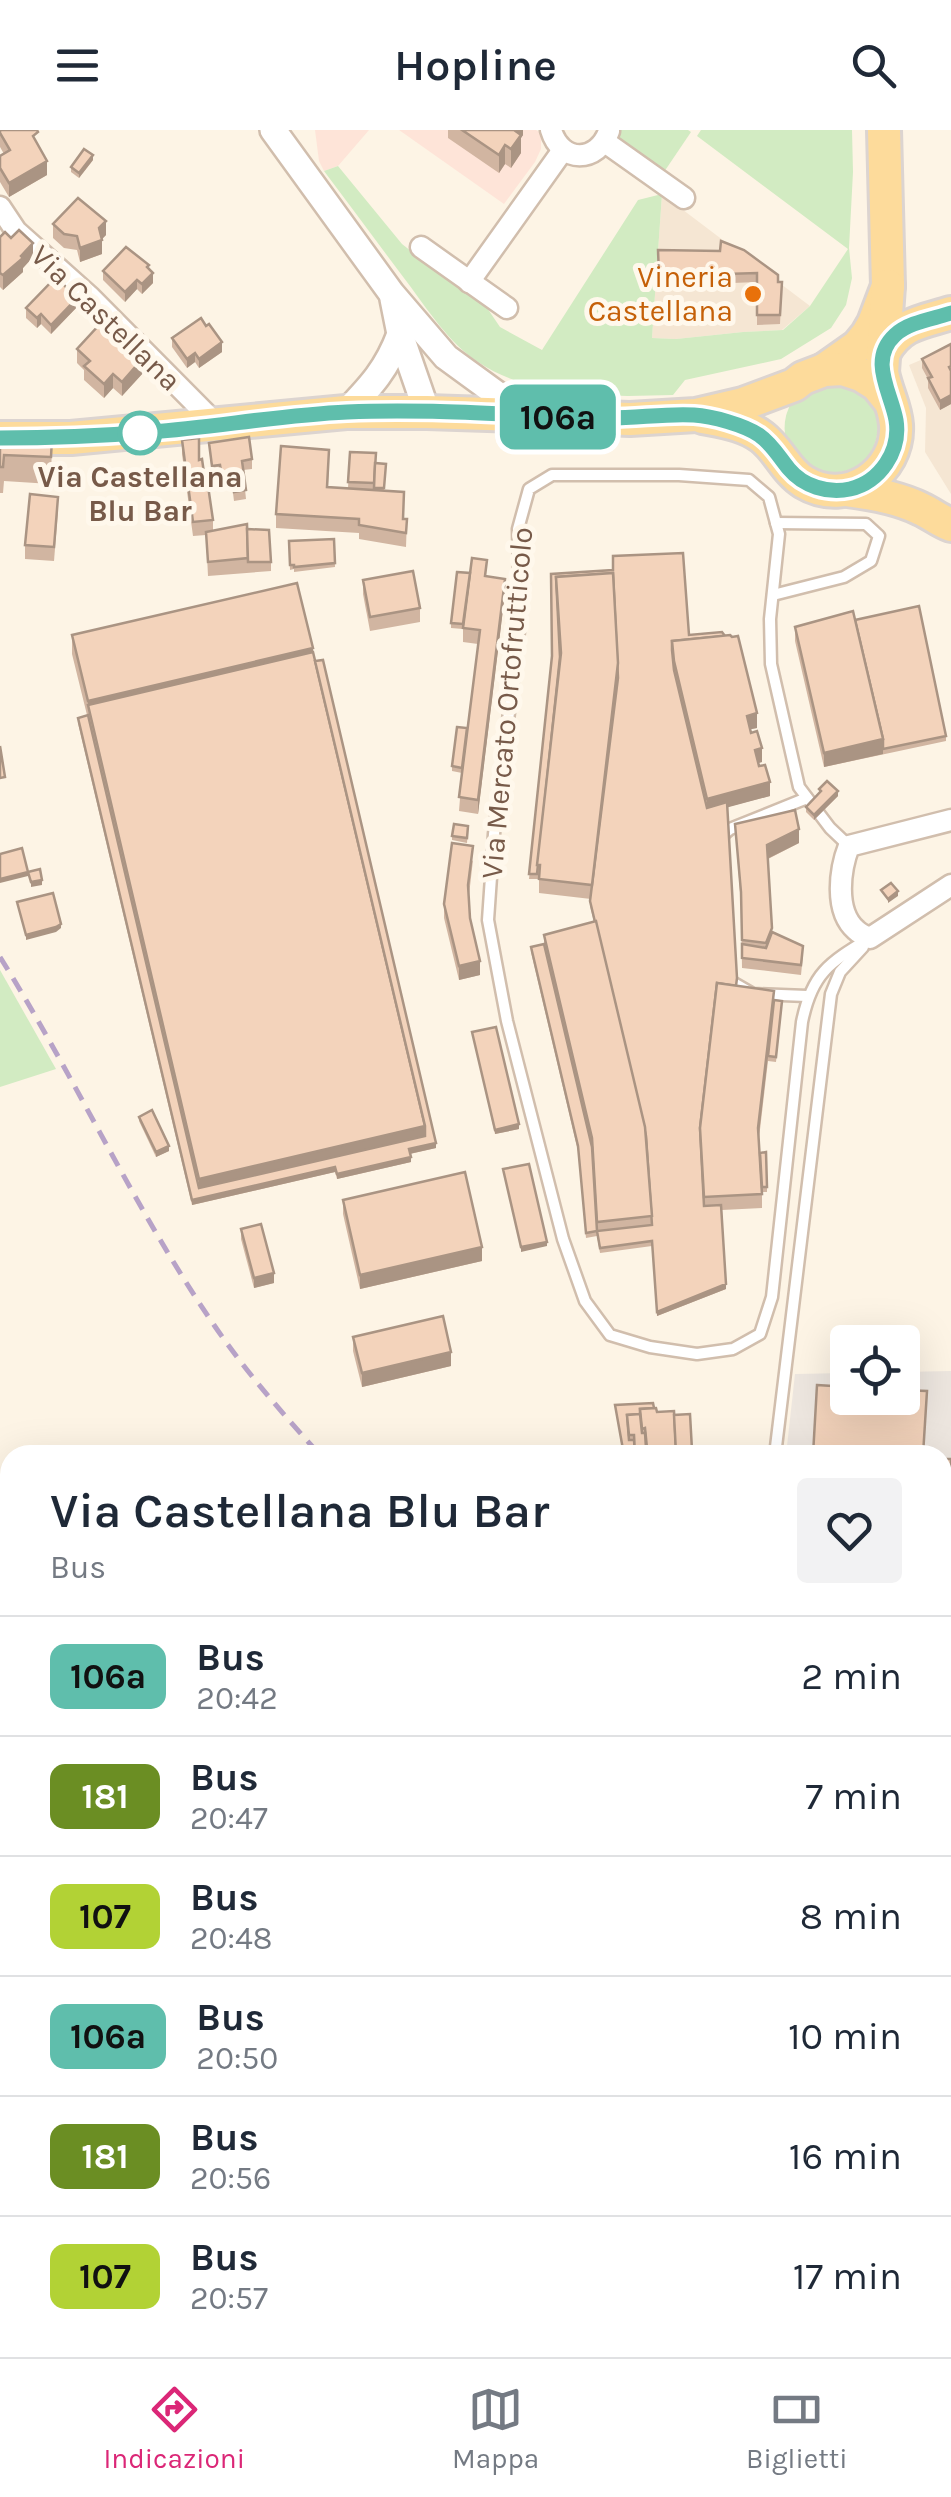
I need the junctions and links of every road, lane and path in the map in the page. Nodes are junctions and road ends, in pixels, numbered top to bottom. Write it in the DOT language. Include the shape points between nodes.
graph roads {
  1 [pos="273,130"];
  2 [pos="551,130"];
  3 [pos="884,130"];
  4 [pos="607,136"];
  5 [pos="564,150"];
  6 [pos="684,198"];
  7 [pos="0,206"];
  8 [pos="421,247"];
  9 [pos="469,282"];
  10 [pos="888,286"];
  11 [pos="392,294"];
  12 [pos="506,308"];
  13 [pos="951,313"];
  14 [pos="400,334"];
  15 [pos="884,352"];
  16 [pos="446,357"];
  17 [pos="824,370"];
  18 [pos="794,385"];
  19 [pos="889,400"];
  20 [pos="346,412"];
  21 [pos="436,412"];
  22 [pos="696,415"];
  23 [pos="527,416"];
  24 [pos="217,425"];
  25 [pos="0,438"];
  26 [pos="896,442"];
  27 [pos="779,454"];
  28 [pos="847,490"];
  29 [pos="922,509"];
  30 [pos="776,523"];
  31 [pos="951,525"];
  32 [pos="773,595"];
  33 [pos="807,798"];
  34 [pos="951,820"];
  35 [pos="716,842"];
  36 [pos="848,846"];
  37 [pos="951,885"];
  38 [pos="870,938"];
  39 [pos="722,971"];
  40 [pos="807,996"];
  41 [pos="776,1445"];
  1 -- 11 [label="street"];
  2 -- 5 [label="street"];
  3 -- 10 [label="main road"];
  4 -- 5 [label="street" via="581,155"];
  4 -- 6 [label="street"];
  5 -- 9 [label="street"];
  7 -- 24 [label="street, Via Castellana" via="16,232 90,296"];
  8 -- 9 [label="street"];
  9 -- 12 [label="street"];
  10 -- 15 [label="main road"];
  10 -- 17 [label="main road, Via Castellana" via="867,335"];
  11 -- 14 [label="street"];
  11 -- 16 [label="street"];
  13 -- 15 [label="main road" via="908,326"];
  14 -- 20 [label="street" via="376,382"];
  14 -- 21 [label="street"];
  15 -- 19 [label="main road"];
  16 -- 21 [label="street" via="450,382"];
  16 -- 23 [label="street"];
  17 -- 18 [label="main road, Via Castellana"];
  17 -- 19 [label="main road" via="861,374"];
  18 -- 22 [label="main road, Via Castellana"];
  18 -- 27 [label="main road" via="774,424"];
  19 -- 26 [label="main road"];
  20 -- 21 [label="main road, Via Castellana"];
  20 -- 24 [label="main road, Via Castellana"];
  21 -- 23 [label="main road, Via Castellana"];
  22 -- 23 [label="main road, Via Castellana"];
  22 -- 27 [label="main road, Via Castellana" via="742,426"];
  24 -- 25 [label="main road, Via Castellana"];
  26 -- 28 [label="main road" via="878,473"];
  26 -- 29 [label="main road" via="905,480"];
  27 -- 28 [label="main road, Via Castellana" via="806,484"];
  28 -- 29 [label="main road, Via Castellana"];
  29 -- 31 [label="main road, Via Castellana"];
  30 -- 32 [label="lane"];
  30 -- 32 [label="lane" via="866,524 879,536 870,561 844,576"];
  30 -- 40 [label="lane, Via Mercato Ortofrutticolo" via="769,497 750,480 552,474 530,489 518,529 520,623 488,920 506,1021 564,1238 585,1301 610,1335 696,1354 733,1350 760,1334 772,1297"];
  32 -- 33 [label="lane" via="772,664"];
  33 -- 35 [label="lane" via="730,828"];
  33 -- 36 [label="lane"];
  34 -- 36 [label="street"];
  36 -- 38 [label="street" via="841,866 843,910 854,929"];
  37 -- 38 [label="street"];
  38 -- 40 [label="lane" via="831,962"];
  38 -- 41 [label="lane" via="840,972 831,994"];
  39 -- 40 [label="lane" via="754,994"];
}
